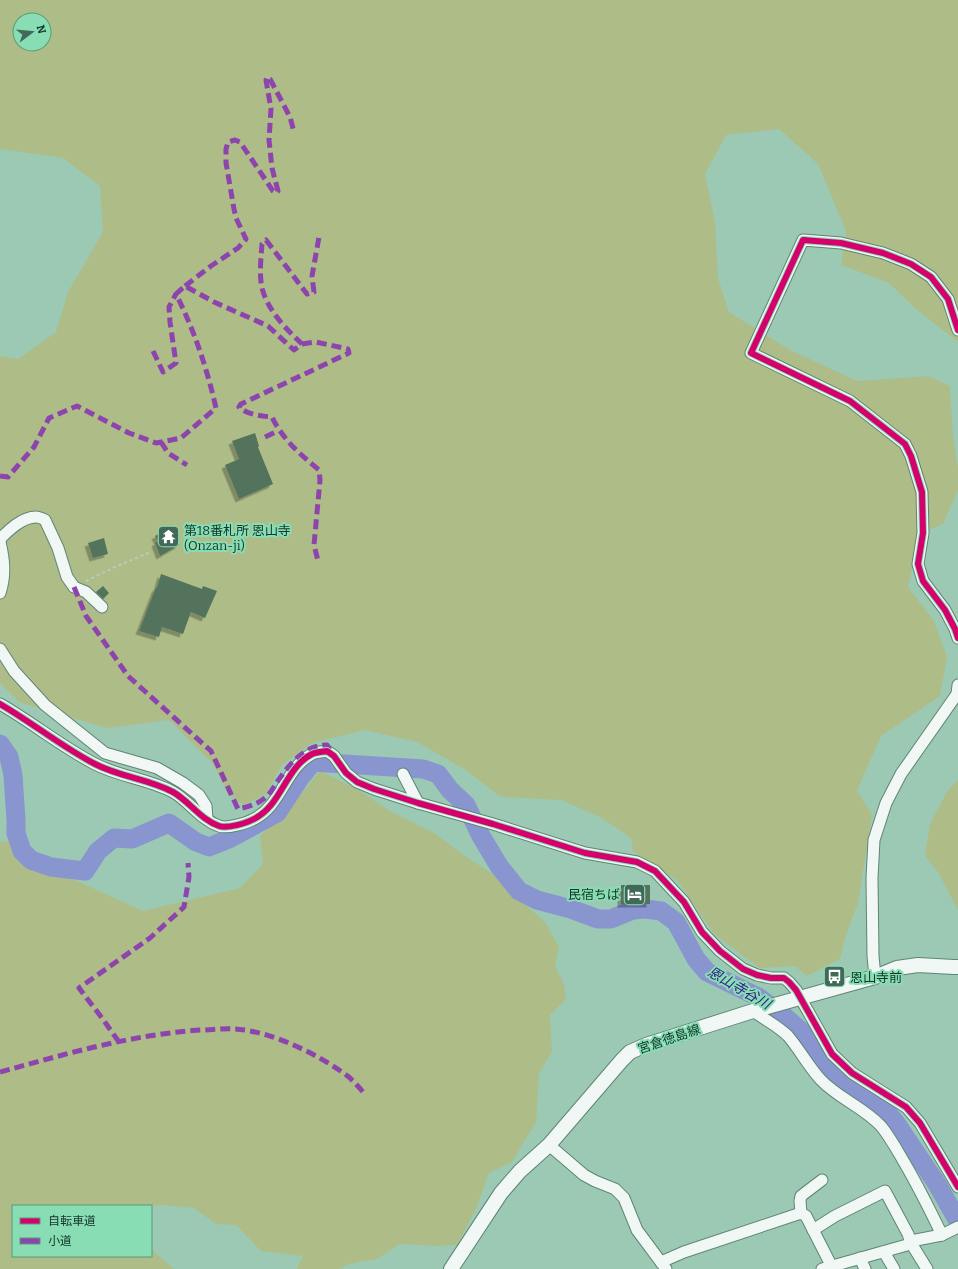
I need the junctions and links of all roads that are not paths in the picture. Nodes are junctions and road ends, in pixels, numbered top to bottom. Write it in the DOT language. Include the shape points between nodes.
graph roads {
  1 [pos="958,330"];
  2 [pos="0,540"];
  3 [pos="0,593"];
  4 [pos="102,607"];
  5 [pos="958,638"];
  6 [pos="0,649"];
  7 [pos="958,685"];
  8 [pos="0,704"];
  9 [pos="403,774"];
  10 [pos="418,803"];
  11 [pos="207,820"];
  12 [pos="958,966"];
  13 [pos="874,977"];
  14 [pos="800,998"];
  15 [pos="757,1010"];
  16 [pos="549,1145"];
  17 [pos="822,1180"];
  18 [pos="958,1187"];
  19 [pos="801,1213"];
  20 [pos="813,1230"];
  21 [pos="950,1231"];
  22 [pos="911,1243"];
  23 [pos="884,1252"];
  24 [pos="860,1258"];
  25 [pos="663,1266"];
  26 [pos="829,1268"];
  27 [pos="451,1269"];
  28 [pos="865,1269"];
  29 [pos="894,1269"];
  30 [pos="927,1269"];
  1 -- 5 [label="street" via="948,299 931,277 911,264 841,244 803,240 751,353 850,401 905,444 912,456 922,492 923,533 918,564 923,581 946,610"];
  2 -- 3 [label="street" via="4,579"];
  2 -- 4 [label="street" via="10,529 30,518 38,517 45,520 58,548 67,577 74,587 86,592"];
  6 -- 11 [label="street" via="14,671 45,705 105,753 157,768 183,783 199,795 206,806"];
  7 -- 13 [label="street" via="957,694 901,774 886,803 874,840"];
  8 -- 11 [label="street" via="95,764 116,774 149,782 173,792"];
  9 -- 10 [label="street"];
  10 -- 11 [label="street" via="357,782 346,773 334,756 326,751 313,753 298,764 271,807 254,819 238,825 220,826"];
  10 -- 14 [label="street" via="585,853 637,862 655,871 684,902 702,932 720,951 743,969 757,975 784,978"];
  12 -- 13 [label="main road, 宮倉徳島線" via="918,965 897,968"];
  13 -- 14 [label="main road, 宮倉徳島線"];
  14 -- 15 [label="main road, 宮倉徳島線"];
  14 -- 18 [label="street" via="832,1054 852,1073 906,1107 920,1123"];
  15 -- 16 [label="main road, 宮倉徳島線" via="630,1052"];
  15 -- 21 [label="street" via="788,1037 822,1081 866,1112 882,1127 923,1196"];
  16 -- 25 [label="street" via="584,1175 615,1189 624,1198 637,1230"];
  16 -- 27 [label="main road, 宮倉徳島線" via="520,1171 501,1193"];
  17 -- 19 [label="street" via="801,1196"];
  19 -- 20 [label="street" via="806,1216"];
  19 -- 25 [label="street" via="684,1252"];
  20 -- 22 [label="street" via="885,1191"];
  20 -- 26 [label="street"];
  21 -- 22 [label="street"];
  22 -- 23 [label="street"];
  22 -- 30 [label="street"];
  23 -- 24 [label="street"];
  23 -- 29 [label="street"];
  24 -- 26 [label="street"];
  24 -- 28 [label="street"];
}
